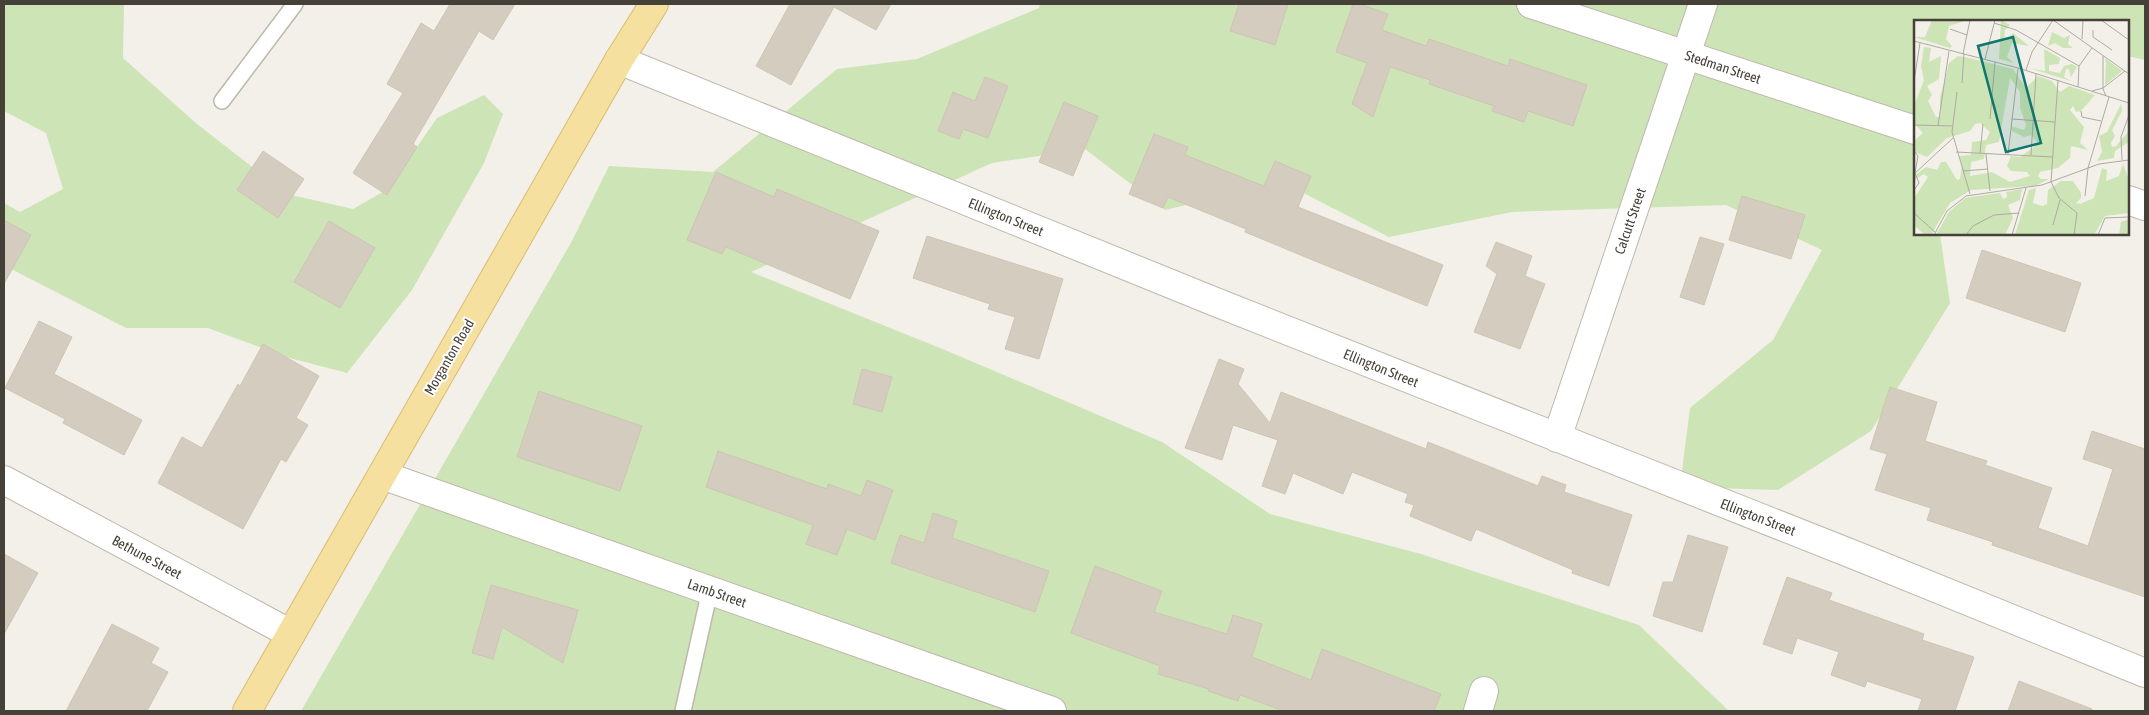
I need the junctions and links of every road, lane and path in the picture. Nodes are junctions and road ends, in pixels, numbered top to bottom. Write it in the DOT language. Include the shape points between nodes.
graph roads {
  1 [pos="295,4"];
  2 [pos="654,4"];
  3 [pos="1531,4"];
  4 [pos="1703,4"];
  5 [pos="1686,55"];
  6 [pos="619,60"];
  7 [pos="222,101"];
  8 [pos="1914,130"];
  9 [pos="2129,200"];
  10 [pos="2145,206"];
  11 [pos="1557,438"];
  12 [pos="382,475"];
  13 [pos="4,480"];
  14 [pos="710,590"];
  15 [pos="291,634"];
  16 [pos="2145,673"];
  17 [pos="247,711"];
  18 [pos="683,711"];
  19 [pos="1052,711"];
  1 -- 7 [label="lane"];
  2 -- 6 [label="main road, Morganton Road"];
  3 -- 5 [label="street, Stedman Street"];
  4 -- 5 [label="street, Calcutt Street"];
  5 -- 8 [label="street, Stedman Street"];
  5 -- 11 [label="street, Calcutt Street"];
  6 -- 11 [label="street, Ellington Street"];
  6 -- 12 [label="main road, Morganton Road"];
  9 -- 10 [label="street"];
  11 -- 16 [label="street, Ellington Street"];
  12 -- 14 [label="street, Lamb Street"];
  12 -- 15 [label="main road, Morganton Road"];
  13 -- 15 [label="street, Bethune Street"];
  14 -- 18 [label="lane"];
  14 -- 19 [label="street, Lamb Street"];
  15 -- 17 [label="main road, Morganton Road"];
}
